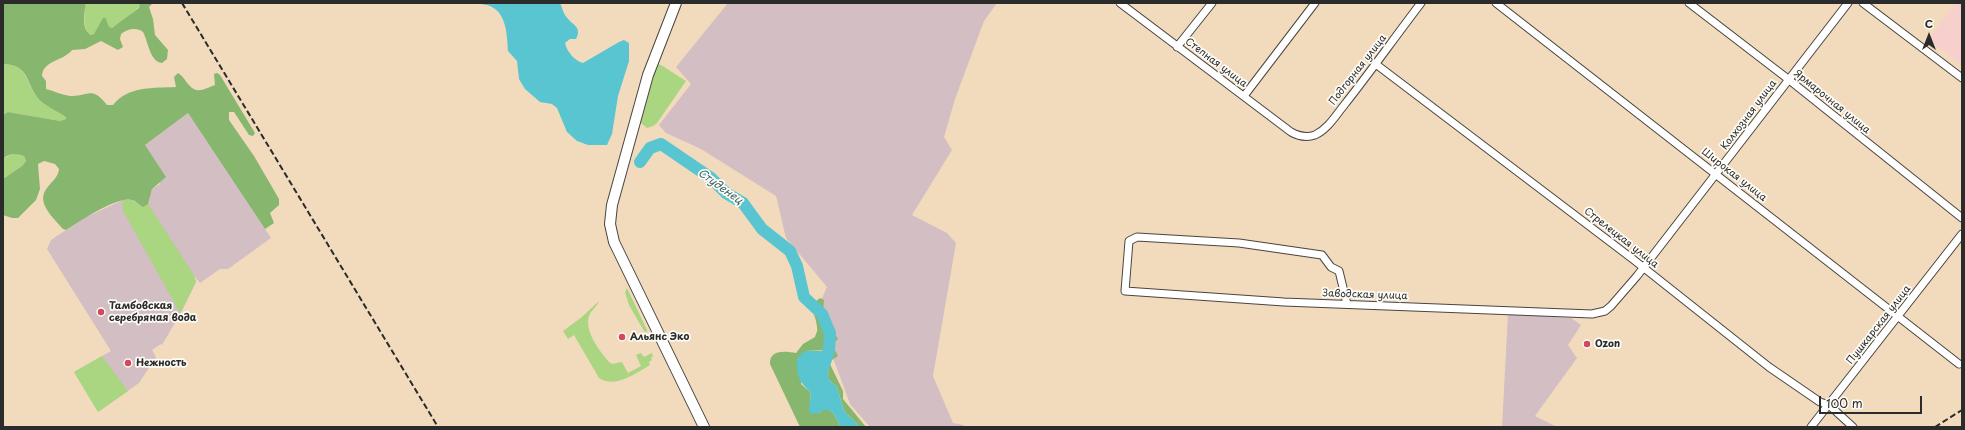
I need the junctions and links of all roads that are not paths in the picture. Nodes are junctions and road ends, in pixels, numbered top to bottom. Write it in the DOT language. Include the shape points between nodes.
graph roads {
  1 [pos="676,3"];
  2 [pos="1120,3"];
  3 [pos="1212,3"];
  4 [pos="1315,3"];
  5 [pos="1421,3"];
  6 [pos="1496,3"];
  7 [pos="1688,3"];
  8 [pos="1848,3"];
  9 [pos="1863,3"];
  10 [pos="1177,47"];
  11 [pos="1377,65"];
  12 [pos="1962,78"];
  13 [pos="1788,79"];
  14 [pos="1244,96"];
  15 [pos="1302,136"];
  16 [pos="1717,174"];
  17 [pos="1962,218"];
  18 [pos="1962,234"];
  19 [pos="1644,267"];
  20 [pos="1347,304"];
  21 [pos="1604,311"];
  22 [pos="1898,314"];
  23 [pos="1960,364"];
  24 [pos="1829,405"];
  25 [pos="704,427"];
  26 [pos="1811,427"];
  27 [pos="1853,427"];
  1 -- 25 [label="main road" via="648,75 610,216 611,235"];
  2 -- 10 [label="street, Степная улица"];
  3 -- 10 [label="street"];
  4 -- 14 [label="street"];
  5 -- 11 [label="street, Подгорная улица"];
  6 -- 16 [label="street, Широкая улица"];
  7 -- 13 [label="street, Ярмарочная улица"];
  8 -- 13 [label="street, Колхозная улица"];
  9 -- 12 [label="street"];
  10 -- 14 [label="street, Степная улица"];
  11 -- 15 [label="street, Подгорная улица" via="1327,126 1315,134"];
  11 -- 19 [label="street, Стрелецкая улица"];
  13 -- 16 [label="street, Колхозная улица"];
  13 -- 17 [label="street, Ярмарочная улица"];
  14 -- 15 [label="street, Степная улица" via="1291,132"];
  16 -- 19 [label="street, Колхозная улица"];
  16 -- 22 [label="street, Широкая улица"];
  18 -- 22 [label="street, Пушкарская улица"];
  19 -- 21 [label="street, Колхозная улица" via="1616,302"];
  19 -- 24 [label="street, Стрелецкая улица" via="1769,367 1820,402"];
  20 -- 20 [label="street, Заводская улица" via="1125,291 1129,241 1137,237 1212,241 1322,255 1331,267 1340,271"];
  20 -- 21 [label="street, Заводская улица" via="1586,314"];
  22 -- 23 [label="street, Широкая улица"];
  22 -- 24 [label="street, Пушкарская улица"];
  24 -- 26 [label="street, Пушкарская улица"];
  24 -- 27 [label="street, Стрелецкая улица"];
}
